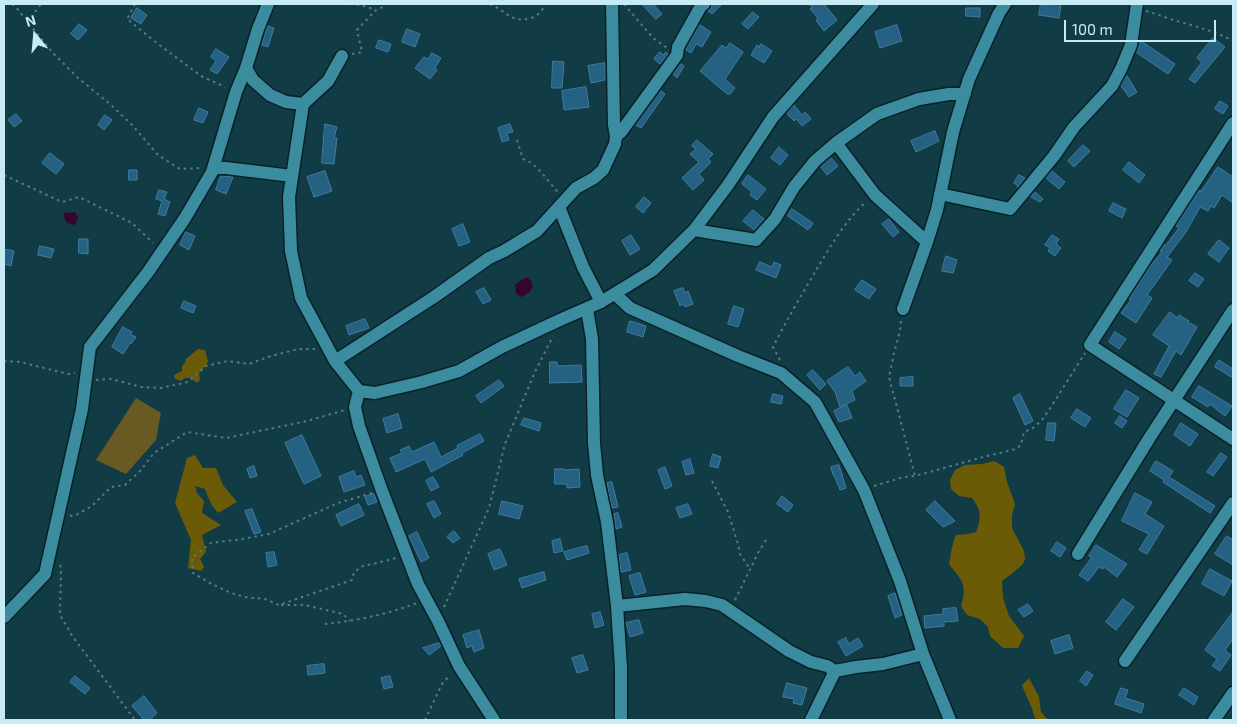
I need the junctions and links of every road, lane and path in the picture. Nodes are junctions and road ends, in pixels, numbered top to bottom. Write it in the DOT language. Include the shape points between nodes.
graph roads {
  1 [pos="12,4"];
  2 [pos="41,4"];
  3 [pos="135,4"];
  4 [pos="268,4"];
  5 [pos="350,4"];
  6 [pos="386,4"];
  7 [pos="490,4"];
  8 [pos="545,4"];
  9 [pos="612,4"];
  10 [pos="624,4"];
  11 [pos="704,4"];
  12 [pos="873,4"];
  13 [pos="1004,4"];
  14 [pos="1137,6"];
  15 [pos="376,10"];
  16 [pos="27,22"];
  17 [pos="1233,41"];
  18 [pos="677,55"];
  19 [pos="342,56"];
  20 [pos="246,68"];
  21 [pos="236,92"];
  22 [pos="965,94"];
  23 [pos="303,104"];
  24 [pos="1233,123"];
  25 [pos="616,136"];
  26 [pos="517,140"];
  27 [pos="836,143"];
  28 [pos="214,168"];
  29 [pos="4,175"];
  30 [pos="292,176"];
  31 [pos="875,194"];
  32 [pos="940,194"];
  33 [pos="561,203"];
  34 [pos="694,230"];
  35 [pos="927,242"];
  36 [pos="162,251"];
  37 [pos="614,294"];
  38 [pos="601,302"];
  39 [pos="587,309"];
  40 [pos="902,309"];
  41 [pos="1233,310"];
  42 [pos="562,319"];
  43 [pos="1090,345"];
  44 [pos="332,355"];
  45 [pos="4,360"];
  46 [pos="781,373"];
  47 [pos="86,376"];
  48 [pos="359,391"];
  49 [pos="1174,401"];
  50 [pos="354,407"];
  51 [pos="1233,440"];
  52 [pos="915,476"];
  53 [pos="712,481"];
  54 [pos="382,490"];
  55 [pos="864,490"];
  56 [pos="1233,503"];
  57 [pos="58,520"];
  58 [pos="768,537"];
  59 [pos="406,553"];
  60 [pos="1078,554"];
  61 [pos="58,559"];
  62 [pos="750,569"];
  63 [pos="426,599"];
  64 [pos="279,605"];
  65 [pos="617,606"];
  66 [pos="729,610"];
  67 [pos="4,617"];
  68 [pos="351,621"];
  69 [pos="438,621"];
  70 [pos="325,624"];
  71 [pos="923,654"];
  72 [pos="1125,662"];
  73 [pos="459,666"];
  74 [pos="835,671"];
  75 [pos="1233,693"];
  76 [pos="135,720"];
  77 [pos="426,720"];
  78 [pos="494,720"];
  79 [pos="621,720"];
  80 [pos="811,720"];
  81 [pos="950,720"];
  82 [pos="1214,720"];
  1 -- 16 [label="path"];
  2 -- 16 [label="path"];
  3 -- 21 [label="path" via="127,18 201,76"];
  4 -- 20 [label="street"];
  5 -- 15 [label="path"];
  6 -- 15 [label="path"];
  7 -- 8 [label="path" via="513,19 524,20 535,16"];
  9 -- 25 [label="street"];
  10 -- 18 [label="path" via="653,38"];
  11 -- 18 [label="street" via="678,47"];
  12 -- 34 [label="street" via="772,117"];
  13 -- 22 [label="street"];
  14 -- 17 [label="path"];
  14 -- 32 [label="street" via="1131,45 1112,86 1074,127 1010,209"];
  15 -- 19 [label="path" via="357,30 362,52"];
  16 -- 28 [label="path" via="78,78 133,126 158,156 180,168"];
  18 -- 25 [label="street"];
  19 -- 23 [label="street" via="328,81"];
  20 -- 21 [label="street"];
  20 -- 23 [label="street" via="253,80 270,95 286,102"];
  21 -- 28 [label="street"];
  22 -- 27 [label="street" via="919,99 877,114"];
  22 -- 32 [label="street"];
  23 -- 30 [label="street"];
  24 -- 43 [label="street"];
  25 -- 33 [label="street" via="603,170 576,188"];
  26 -- 33 [label="path" via="523,159 540,171"];
  27 -- 31 [label="street"];
  27 -- 34 [label="street" via="815,161 756,240"];
  28 -- 30 [label="street"];
  28 -- 36 [label="street"];
  29 -- 36 [label="path" via="62,202 79,197 132,223"];
  30 -- 44 [label="street" via="289,197 291,251 301,298"];
  31 -- 35 [label="street"];
  31 -- 46 [label="path" via="857,209 829,249 782,329 773,347 783,364"];
  32 -- 35 [label="street"];
  33 -- 38 [label="street" via="583,267"];
  33 -- 44 [label="street" via="537,232 489,258 434,297"];
  34 -- 37 [label="street" via="653,270"];
  35 -- 40 [label="street"];
  36 -- 47 [label="street" via="90,347"];
  37 -- 38 [label="street"];
  37 -- 46 [label="street" via="630,308"];
  38 -- 39 [label="street"];
  39 -- 42 [label="street"];
  39 -- 65 [label="street" via="592,339 597,475 607,522"];
  40 -- 52 [label="path" via="889,377"];
  41 -- 49 [label="street"];
  42 -- 48 [label="street" via="459,371 375,393"];
  42 -- 69 [label="path" via="534,374 505,444 489,508"];
  43 -- 49 [label="street"];
  43 -- 52 [label="path" via="1052,407 1042,420 1024,432 1021,445 1016,450"];
  44 -- 47 [label="path" via="298,349 249,364 228,361 206,366 188,382 161,388"];
  44 -- 48 [label="street"];
  45 -- 47 [label="path"];
  46 -- 55 [label="street" via="815,402"];
  47 -- 57 [label="street"];
  48 -- 50 [label="street"];
  49 -- 51 [label="street"];
  49 -- 60 [label="street"];
  50 -- 54 [label="street"];
  50 -- 57 [label="path" via="307,421 226,438 187,432 154,453 125,485 111,487 92,506"];
  52 -- 55 [label="path"];
  53 -- 62 [label="path" via="728,512 740,554"];
  54 -- 59 [label="street"];
  54 -- 64 [label="path" via="338,503 269,534 210,543 192,558 193,573 210,583 231,593"];
  55 -- 71 [label="street" via="900,581"];
  56 -- 72 [label="street"];
  57 -- 67 [label="street" via="45,574"];
  58 -- 62 [label="path"];
  59 -- 63 [label="street"];
  59 -- 64 [label="path" via="392,560 362,566 348,582"];
  61 -- 76 [label="path" via="61,568 60,614 73,637"];
  62 -- 66 [label="path"];
  63 -- 68 [label="path" via="402,609"];
  63 -- 69 [label="street"];
  64 -- 68 [label="path" via="305,604 342,614"];
  65 -- 66 [label="street" via="685,599 706,601"];
  65 -- 79 [label="street"];
  66 -- 74 [label="street" via="789,651"];
  68 -- 70 [label="path"];
  69 -- 73 [label="street"];
  71 -- 74 [label="street"];
  71 -- 81 [label="street"];
  73 -- 77 [label="path" via="442,684"];
  73 -- 78 [label="street"];
  74 -- 80 [label="street"];
  75 -- 82 [label="street"];
}
